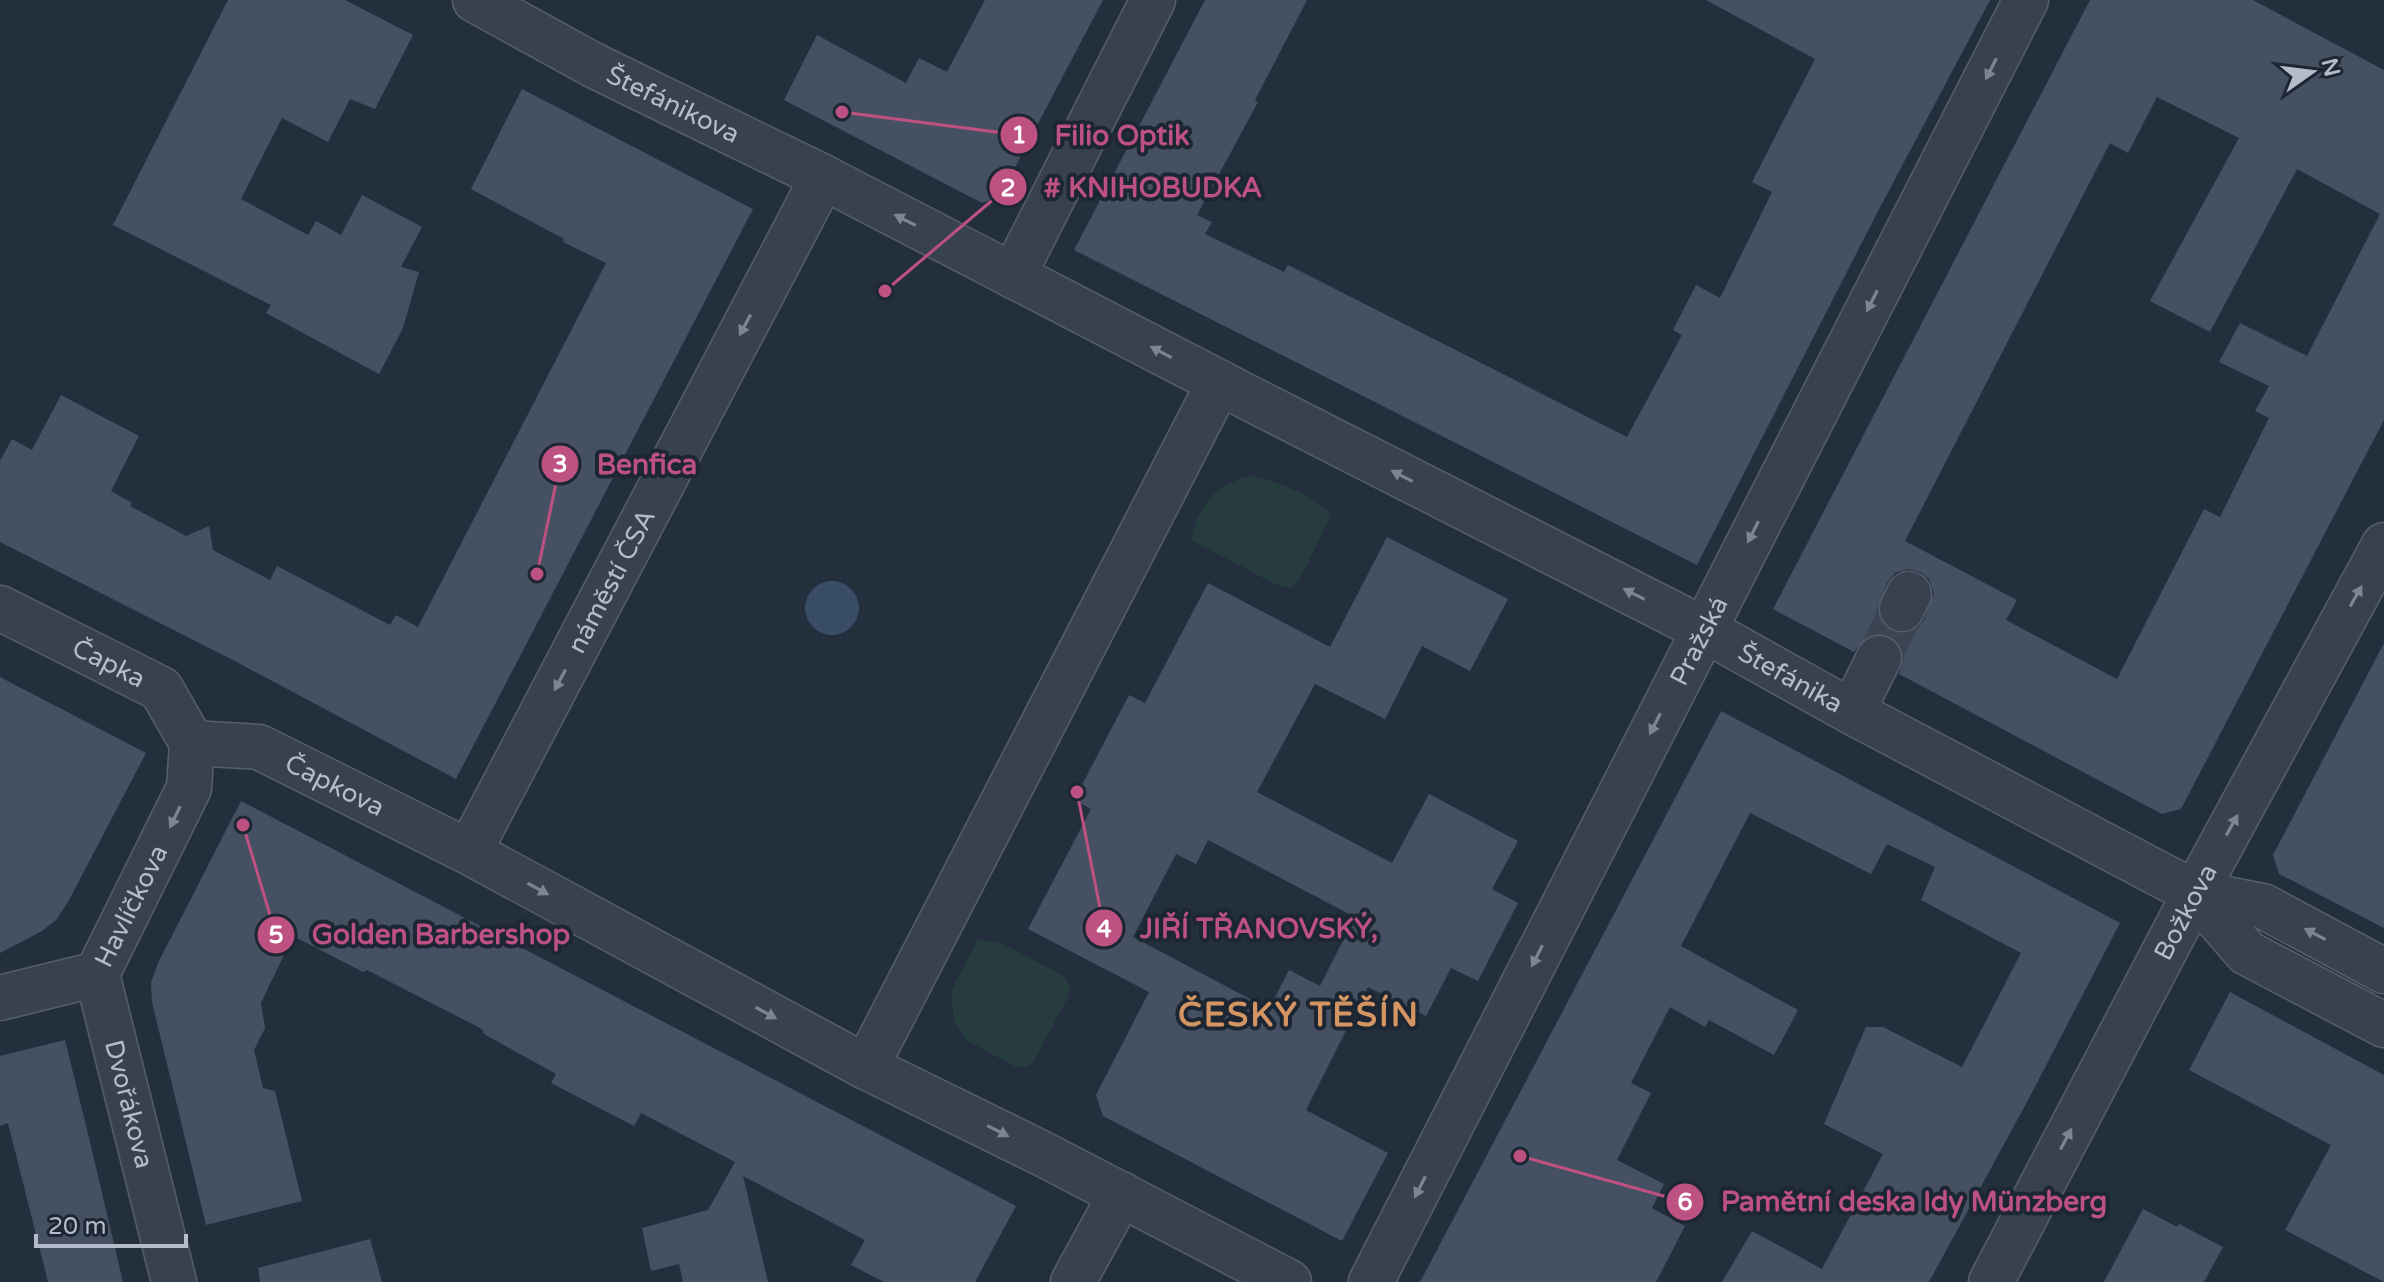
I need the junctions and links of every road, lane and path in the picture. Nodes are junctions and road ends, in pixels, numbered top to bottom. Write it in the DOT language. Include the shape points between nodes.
graph roads {
  1 [pos="475,0"];
  2 [pos="1153,0"];
  3 [pos="2026,0"];
  4 [pos="823,177"];
  5 [pos="1013,276"];
  6 [pos="1237,392"];
  7 [pos="2384,545"];
  8 [pos="0,608"];
  9 [pos="1703,629"];
  10 [pos="1879,658"];
  11 [pos="1852,712"];
  12 [pos="192,743"];
  13 [pos="469,852"];
  14 [pos="2195,893"];
  15 [pos="2384,971"];
  16 [pos="97,974"];
  17 [pos="0,998"];
  18 [pos="2384,1025"];
  19 [pos="866,1067"];
  20 [pos="1121,1194"];
  21 [pos="174,1282"];
  22 [pos="1073,1282"];
  23 [pos="1289,1282"];
  24 [pos="1371,1282"];
  25 [pos="1991,1282"];
  1 -- 4 [label="street, Štefánikova" via="593,65"];
  2 -- 5 [label="street"];
  3 -- 9 [label="street, Pražská, one-way"];
  5 -- 4 [label="street, one-way"];
  4 -- 13 [label="street, náměstí ČSA, one-way"];
  6 -- 5 [label="street, one-way"];
  9 -- 6 [label="street, Štefánika, one-way"];
  6 -- 19 [label="street"];
  14 -- 7 [label="street, Božkova, one-way"];
  8 -- 12 [label="street, Čapka" via="161,689"];
  9 -- 11 [label="street, Štefánika"];
  9 -- 24 [label="street, Pražská, one-way"];
  10 -- 11 [label="street"];
  11 -- 14 [label="street, Štefánika"];
  12 -- 13 [label="street, Čapkova" via="259,747"];
  12 -- 16 [label="street, Havlíčkova, one-way" via="189,788"];
  13 -- 19 [label="street, one-way"];
  15 -- 14 [label="street, Štefánika, one-way" via="2263,906"];
  14 -- 18 [label="street, Štefánika" via="2247,953"];
  25 -- 14 [label="street, Božkova, one-way"];
  16 -- 17 [label="street, Havlíčkova"];
  16 -- 21 [label="street, Dvořákova"];
  19 -- 20 [label="street, one-way"];
  20 -- 22 [label="street"];
  20 -- 23 [label="street"];
}
